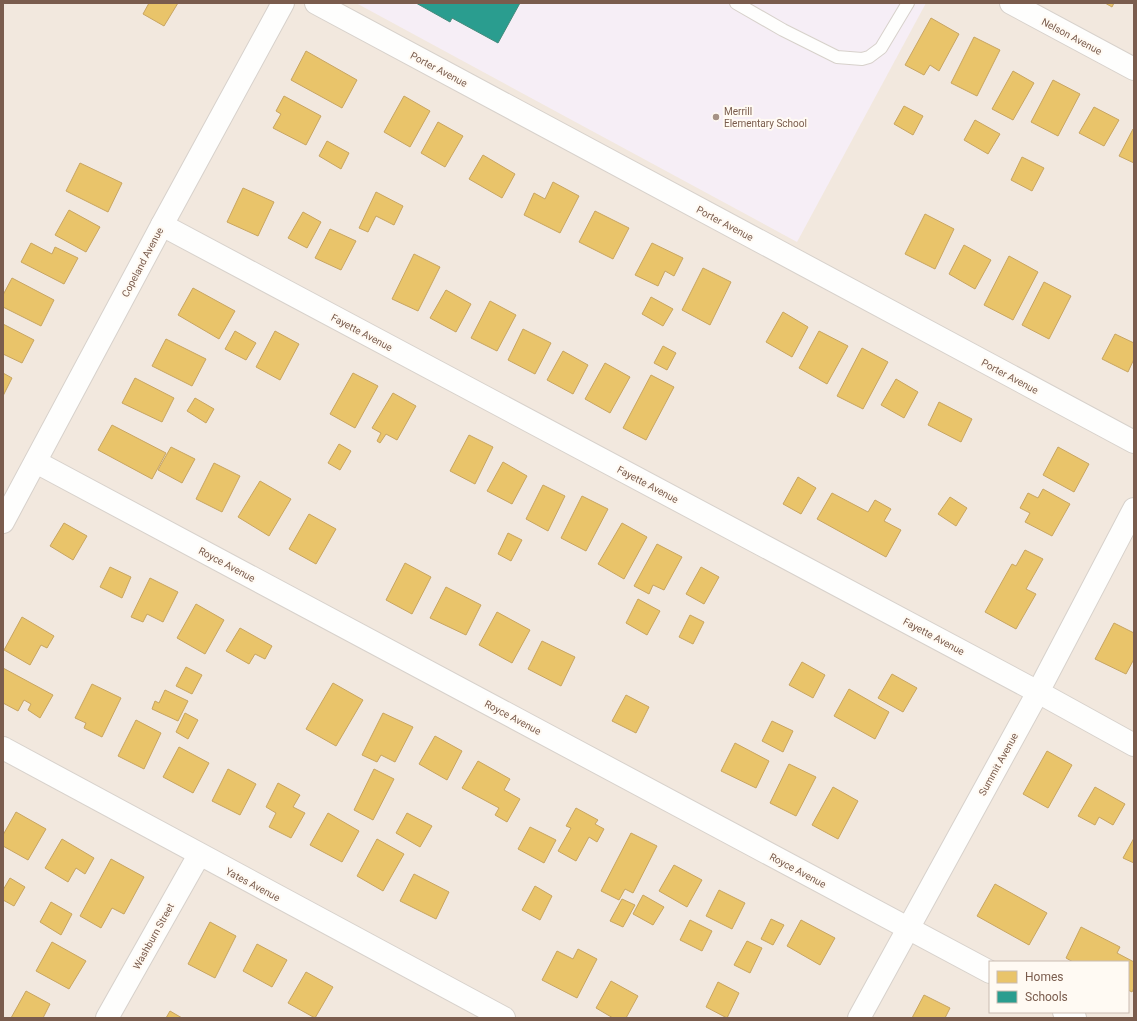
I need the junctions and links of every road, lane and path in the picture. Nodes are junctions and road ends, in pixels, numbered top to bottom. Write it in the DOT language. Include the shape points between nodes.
graph roads {
  1 [pos="283,3"];
  2 [pos="316,3"];
  3 [pos="736,3"];
  4 [pos="908,3"];
  5 [pos="1011,3"];
  6 [pos="1134,69"];
  7 [pos="162,225"];
  8 [pos="1134,442"];
  9 [pos="36,462"];
  10 [pos="1134,509"];
  11 [pos="3,522"];
  12 [pos="1038,692"];
  13 [pos="1134,745"];
  14 [pos="3,748"];
  15 [pos="199,855"];
  16 [pos="908,929"];
  17 [pos="989,971"];
  18 [pos="1066,1013"];
  19 [pos="490,1015"];
  20 [pos="107,1018"];
  21 [pos="859,1018"];
  22 [pos="1075,1018"];
  1 -- 7 [label="street, Copeland Avenue"];
  2 -- 8 [label="street, Porter Avenue"];
  3 -- 4 [label="lane" via="837,57 862,59 869,58 881,48"];
  5 -- 6 [label="street, Nelson Avenue"];
  7 -- 9 [label="street, Copeland Avenue"];
  7 -- 12 [label="street, Fayette Avenue"];
  9 -- 11 [label="street, Copeland Avenue"];
  9 -- 16 [label="street, Royce Avenue"];
  10 -- 12 [label="street, Summit Avenue"];
  12 -- 13 [label="street, Fayette Avenue"];
  12 -- 16 [label="street, Summit Avenue"];
  14 -- 15 [label="street, Yates Avenue"];
  15 -- 19 [label="street, Yates Avenue"];
  15 -- 20 [label="street, Washburn Street"];
  16 -- 17 [label="street, Royce Avenue"];
  16 -- 21 [label="street, Summit Avenue"];
  18 -- 22 [label="street"];
}
